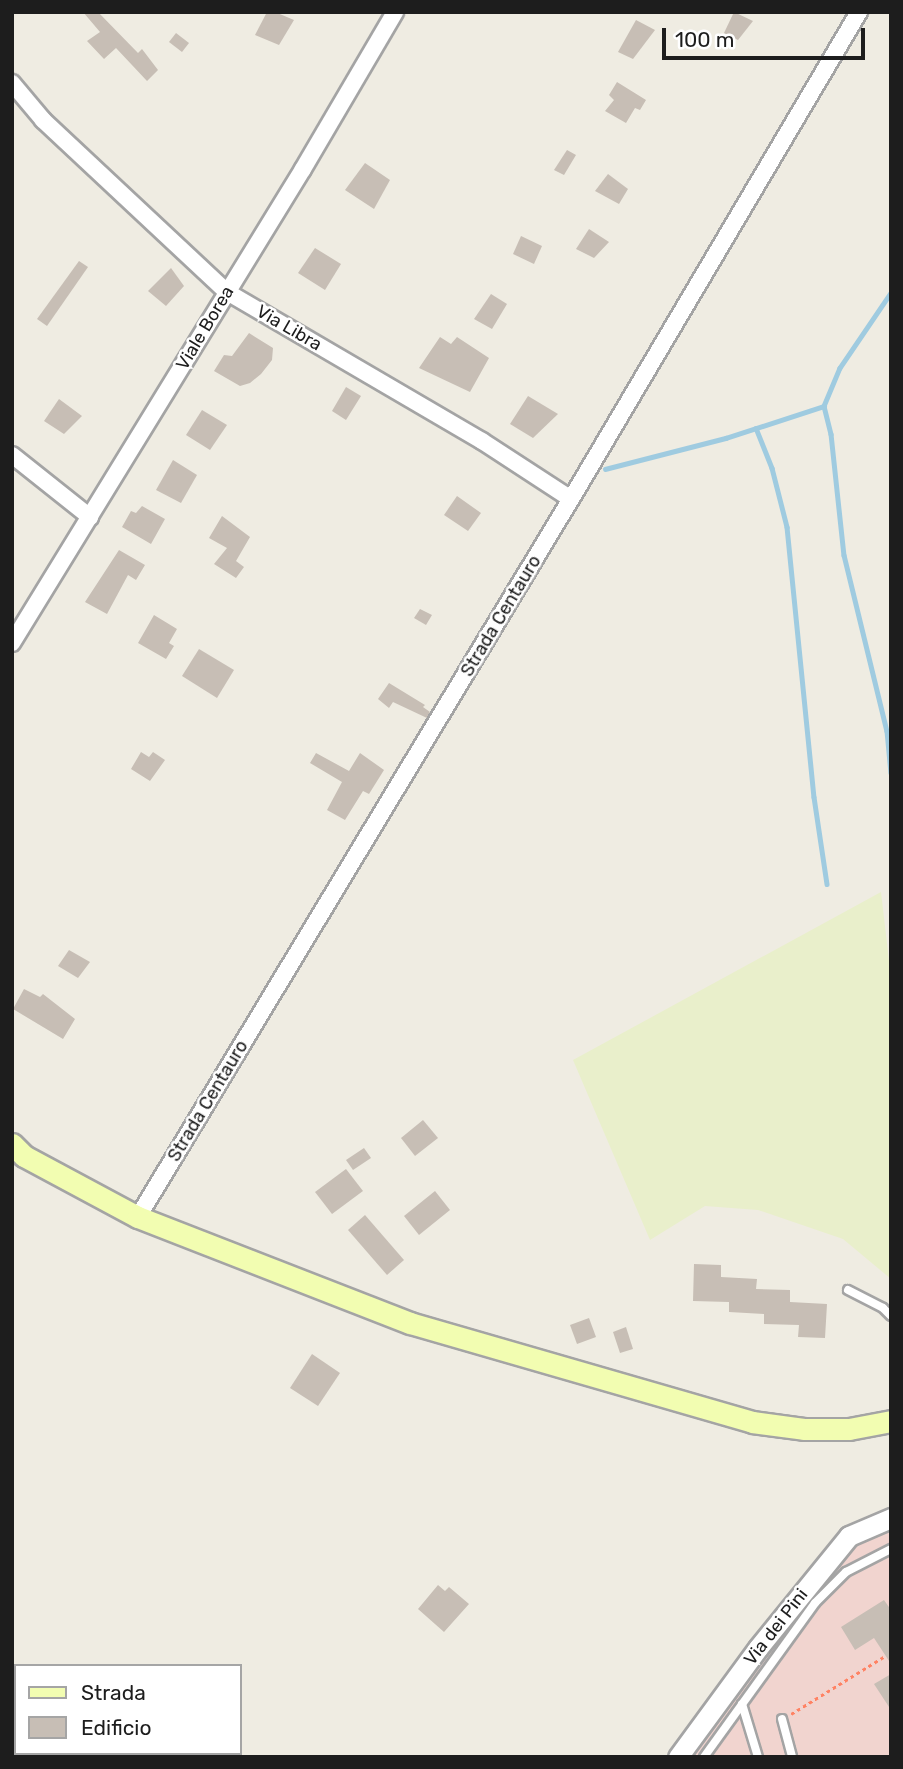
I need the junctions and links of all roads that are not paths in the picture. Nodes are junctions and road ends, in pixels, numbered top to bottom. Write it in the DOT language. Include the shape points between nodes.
graph roads {
  1 [pos="395,12"];
  2 [pos="859,12"];
  3 [pos="12,83"];
  4 [pos="227,292"];
  5 [pos="12,455"];
  6 [pos="571,499"];
  7 [pos="90,517"];
  8 [pos="12,643"];
  9 [pos="12,1144"];
  10 [pos="138,1217"];
  11 [pos="848,1290"];
  12 [pos="891,1316"];
  13 [pos="891,1421"];
  14 [pos="891,1518"];
  15 [pos="891,1549"];
  16 [pos="742,1704"];
  17 [pos="782,1719"];
  18 [pos="678,1757"];
  19 [pos="704,1757"];
  20 [pos="758,1757"];
  21 [pos="792,1757"];
  1 -- 4 [label="street, Viale Borea"];
  2 -- 6 [label="street, Strada Centauro"];
  3 -- 4 [label="street, Via Libra" via="43,120"];
  4 -- 6 [label="street, Via Libra" via="482,441"];
  4 -- 7 [label="street, Viale Borea"];
  5 -- 7 [label="street"];
  6 -- 10 [label="street, Strada Centauro"];
  7 -- 8 [label="street, Viale Borea"];
  9 -- 10 [label="main road" via="24,1156"];
  10 -- 13 [label="main road" via="410,1323 752,1422 849,1429"];
  11 -- 12 [label="lane"];
  14 -- 18 [label="street, Via dei Pini" via="849,1536"];
  15 -- 16 [label="lane" via="846,1572 816,1603"];
  16 -- 19 [label="lane"];
  16 -- 20 [label="lane"];
  17 -- 21 [label="lane"];
}
